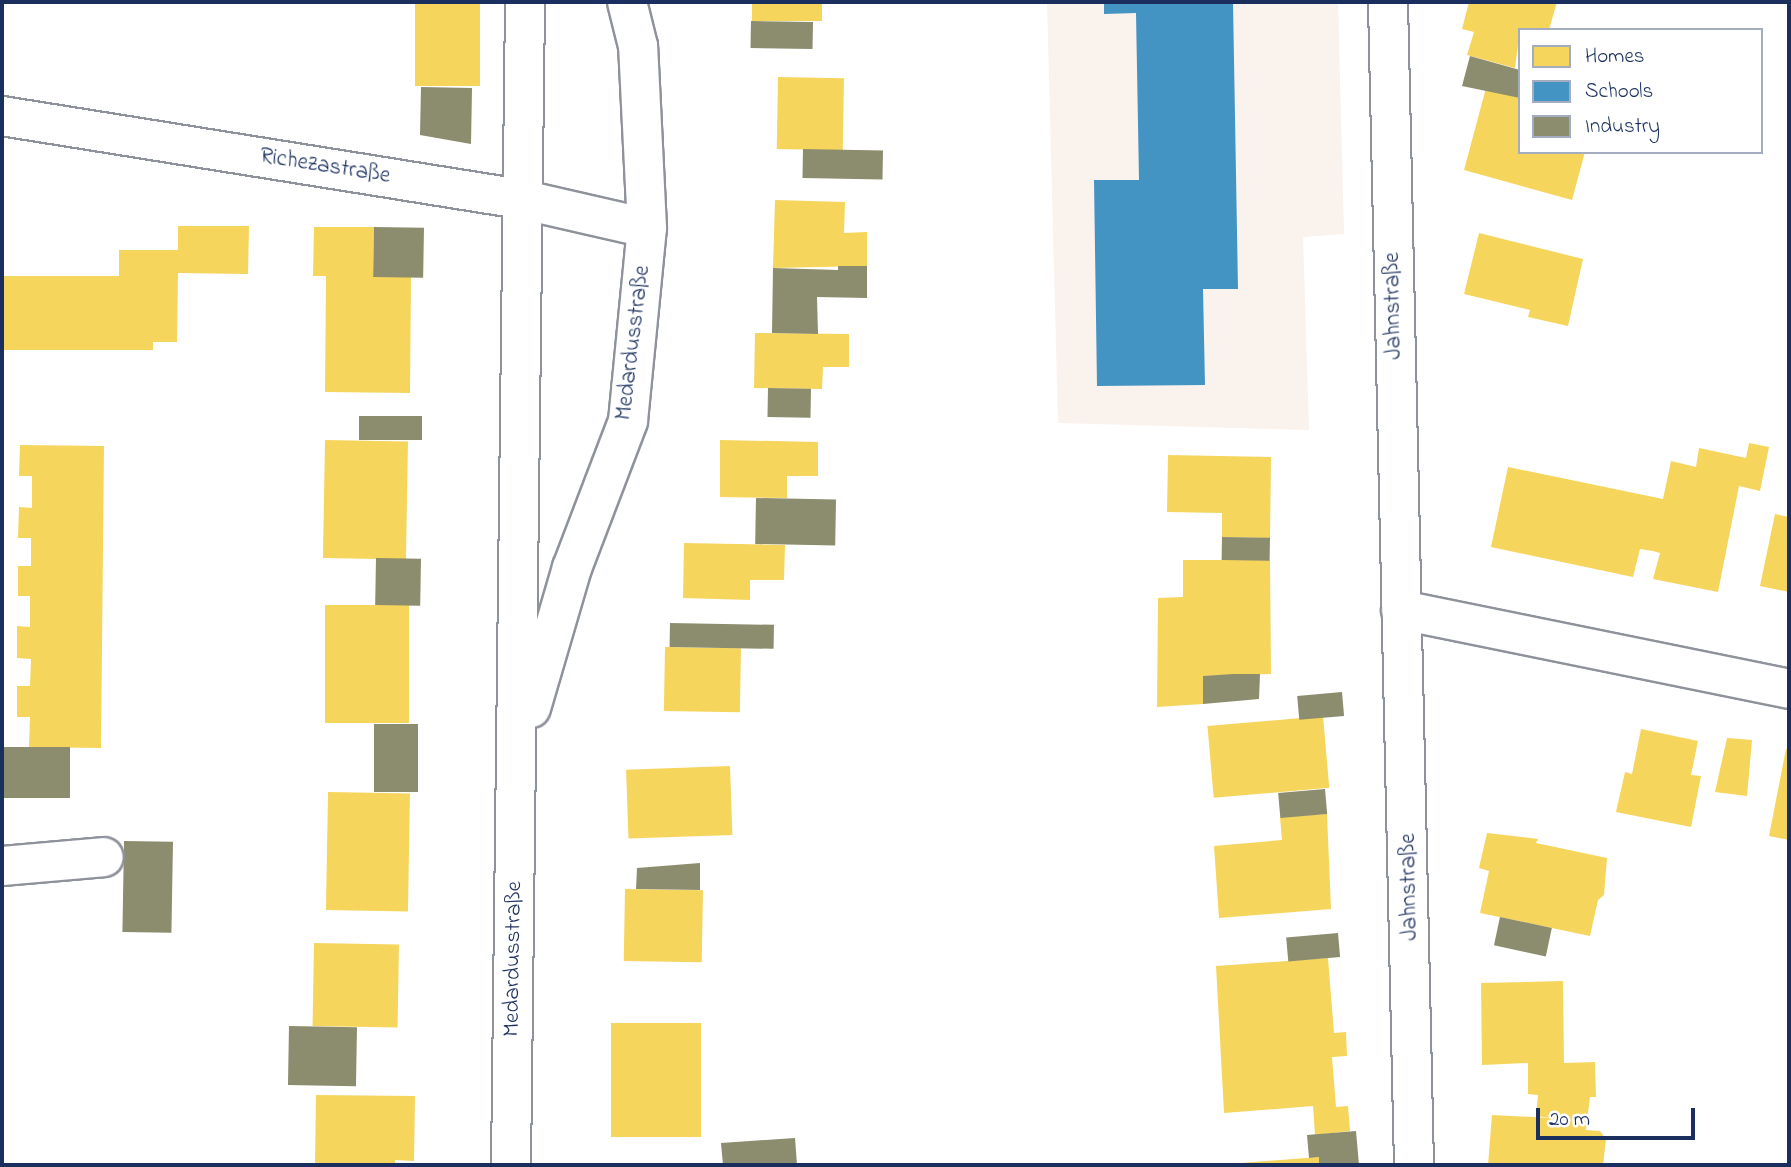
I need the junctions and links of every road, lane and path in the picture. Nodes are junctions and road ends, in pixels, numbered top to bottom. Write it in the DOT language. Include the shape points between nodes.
graph roads {
  1 [pos="525,2"];
  2 [pos="627,2"];
  3 [pos="1388,2"];
  4 [pos="2,116"];
  5 [pos="520,199"];
  6 [pos="647,228"];
  7 [pos="1401,610"];
  8 [pos="1789,689"];
  9 [pos="518,754"];
  10 [pos="104,857"];
  11 [pos="2,866"];
  12 [pos="511,1165"];
  13 [pos="1414,1165"];
  1 -- 5 [label="street, Medardusstraße"];
  2 -- 6 [label="street, Medardusstraße" via="638,46"];
  3 -- 7 [label="street, Jahnstraße"];
  4 -- 5 [label="street, Richezastraße"];
  5 -- 6 [label="street, Richezastraße"];
  5 -- 9 [label="street, Medardusstraße"];
  6 -- 9 [label="street, Medardusstraße" via="628,421 572,568"];
  7 -- 8 [label="street"];
  7 -- 13 [label="street, Jahnstraße"];
  9 -- 12 [label="street, Medardusstraße"];
  10 -- 11 [label="street"];
}
